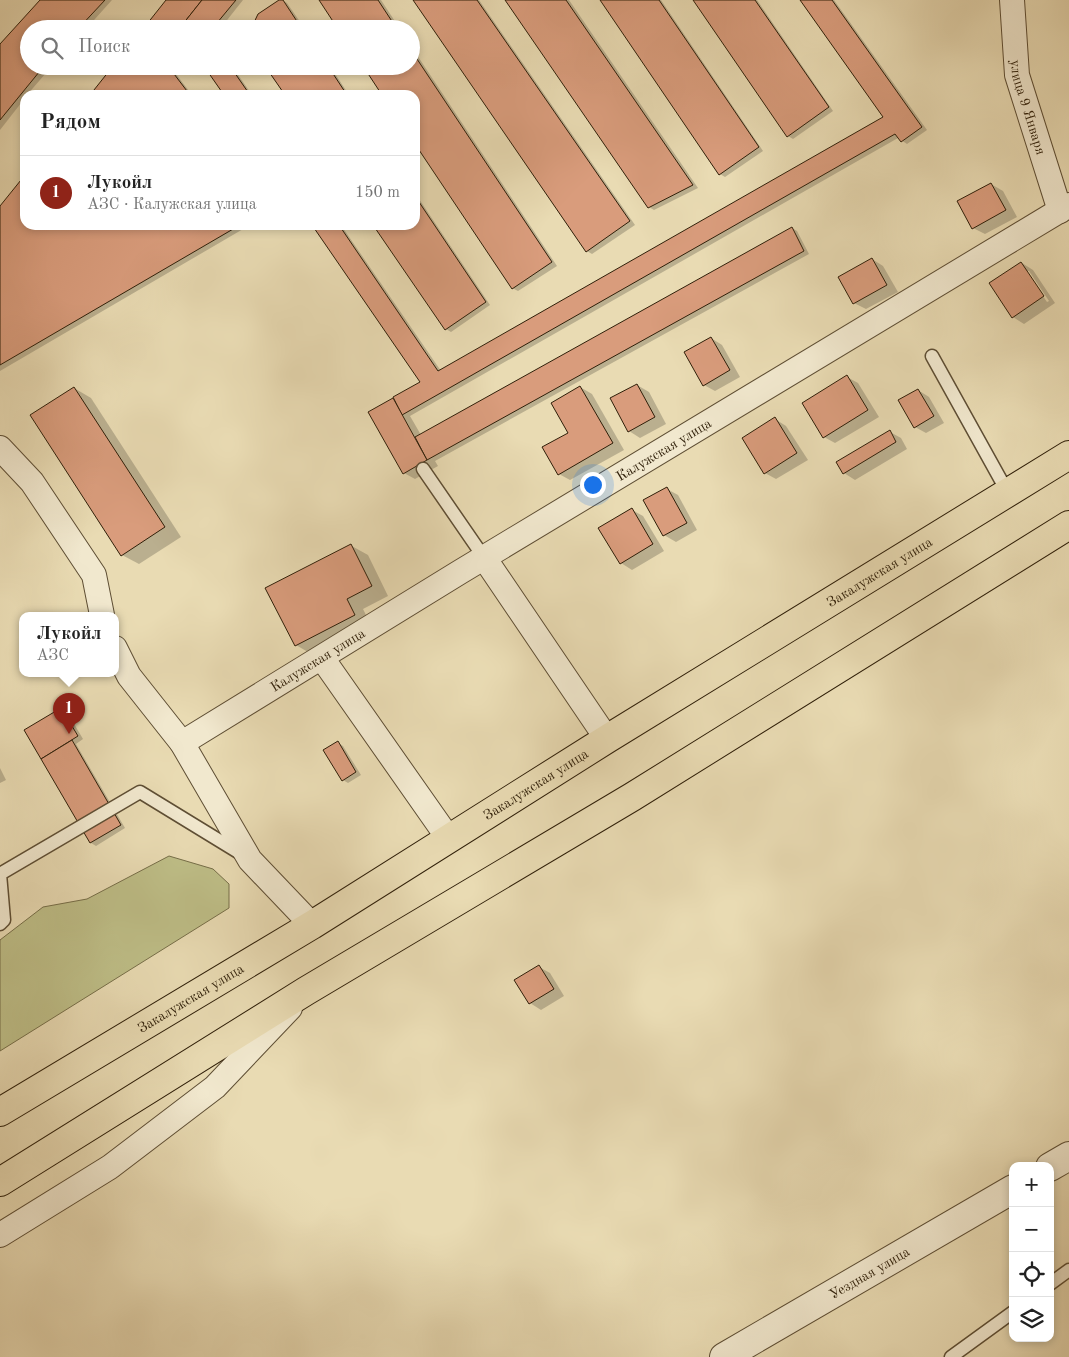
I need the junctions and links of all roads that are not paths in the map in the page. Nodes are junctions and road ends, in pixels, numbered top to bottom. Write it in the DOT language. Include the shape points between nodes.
graph roads {
  1 [pos="1012,0"];
  2 [pos="1064,208"];
  3 [pos="932,356"];
  4 [pos="0,448"];
  5 [pos="1069,455"];
  6 [pos="423,469"];
  7 [pos="1008,493"];
  8 [pos="1069,525"];
  9 [pos="485,559"];
  10 [pos="101,612"];
  11 [pos="119,655"];
  12 [pos="322,658"];
  13 [pos="607,739"];
  14 [pos="182,743"];
  15 [pos="449,839"];
  16 [pos="250,860"];
  17 [pos="0,924"];
  18 [pos="312,925"];
  19 [pos="306,991"];
  20 [pos="0,1112"];
  21 [pos="1069,1156"];
  22 [pos="1054,1165"];
  23 [pos="0,1182"];
  24 [pos="1009,1191"];
  25 [pos="0,1235"];
  26 [pos="1069,1270"];
  27 [pos="1054,1281"];
  28 [pos="1009,1315"];
  29 [pos="724,1357"];
  30 [pos="951,1357"];
  1 -- 2 [label="street, улица 9 Января" via="1018,75"];
  2 -- 9 [label="street, Калужская улица"];
  3 -- 7 [label="lane"];
  4 -- 10 [label="street" via="32,482 94,574"];
  5 -- 7 [label="highway, Закалужская улица"];
  6 -- 9 [label="lane"];
  7 -- 13 [label="highway, Закалужская улица"];
  8 -- 19 [label="highway" via="632,797"];
  9 -- 12 [label="street, Калужская улица"];
  9 -- 13 [label="street"];
  11 -- 14 [label="street" via="130,676"];
  12 -- 14 [label="street, Калужская улица"];
  12 -- 15 [label="street"];
  13 -- 15 [label="highway, Закалужская улица"];
  14 -- 16 [label="street"];
  15 -- 18 [label="highway, Закалужская улица"];
  16 -- 17 [label="lane" via="140,792 0,874 4,920"];
  16 -- 18 [label="street"];
  18 -- 20 [label="highway, Закалужская улица"];
  19 -- 23 [label="highway"];
  19 -- 25 [label="street" via="215,1087 110,1167"];
  21 -- 22 [label="street"];
  24 -- 29 [label="street, Уездная улица"];
  26 -- 27 [label="lane"];
  28 -- 30 [label="lane"];
}
